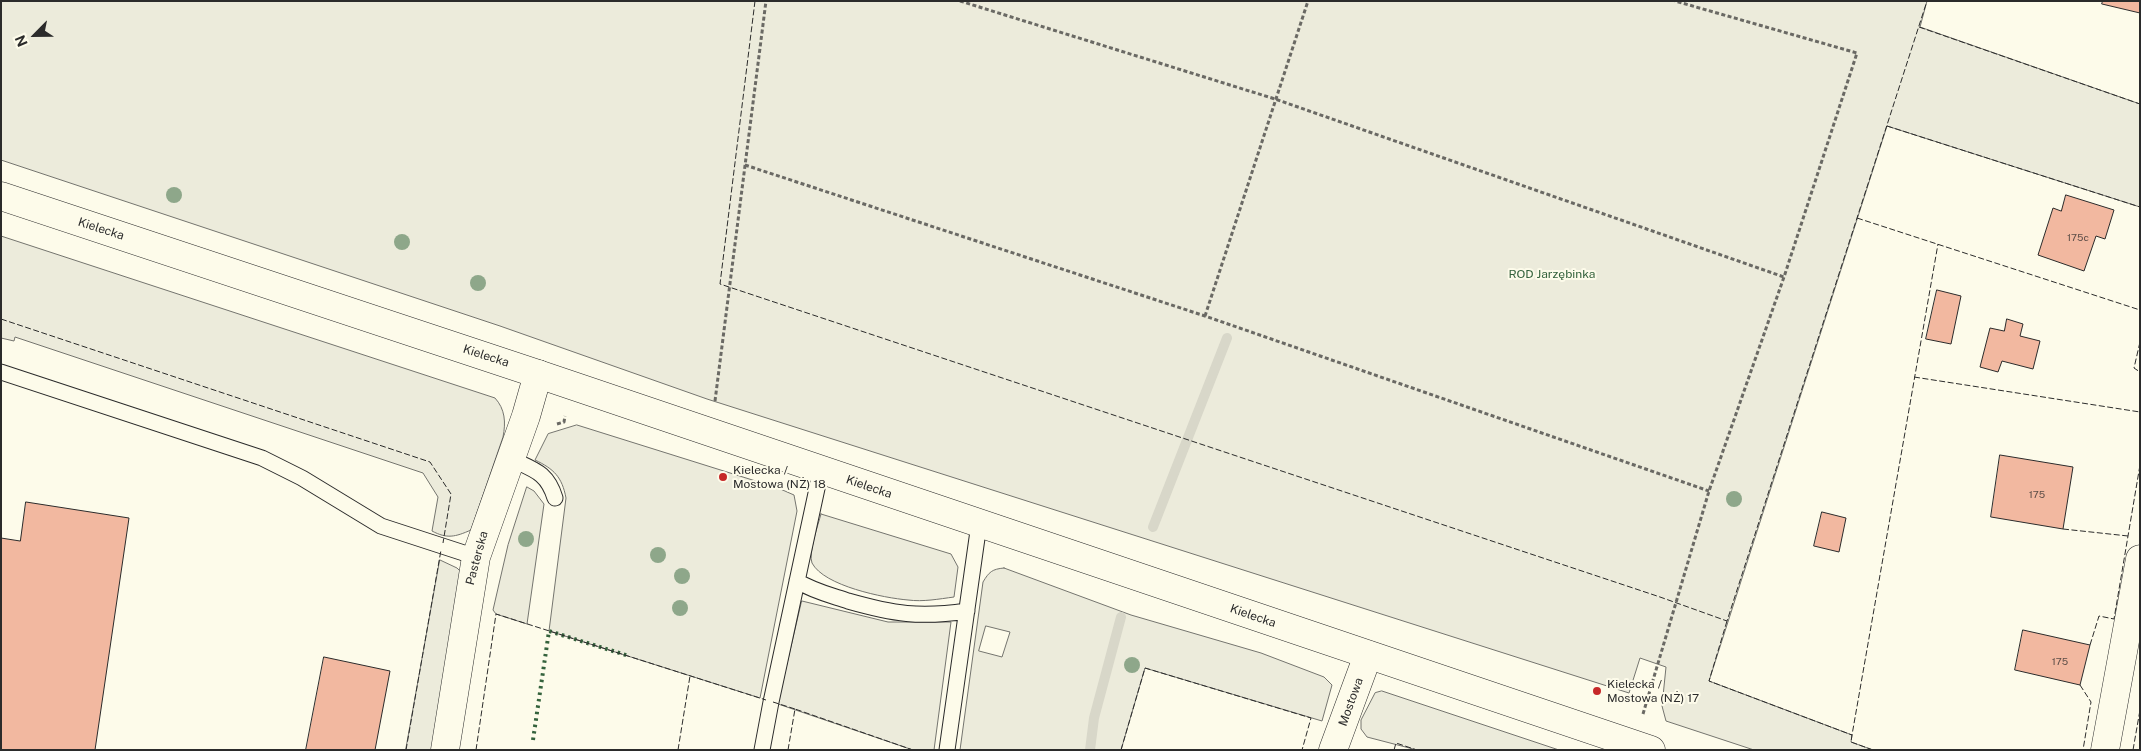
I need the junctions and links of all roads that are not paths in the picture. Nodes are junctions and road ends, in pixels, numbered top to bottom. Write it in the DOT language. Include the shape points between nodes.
graph roads {
  1 [pos="1,196"];
  2 [pos="1,372"];
  3 [pos="538,374"];
  4 [pos="511,459"];
  5 [pos="822,470"];
  6 [pos="555,498"];
  7 [pos="979,524"];
  8 [pos="476,557"];
  9 [pos="2140,559"];
  10 [pos="797,581"];
  11 [pos="967,611"];
  12 [pos="1368,655"];
  13 [pos="1643,747"];
  14 [pos="445,750"];
  15 [pos="762,750"];
  16 [pos="947,750"];
  17 [pos="1333,750"];
  18 [pos="2105,750"];
  1 -- 3 [label="main road, Kielecka"];
  2 -- 8 [label="lane" via="262,458 381,526"];
  3 -- 4 [label="main road, Pasterska"];
  3 -- 5 [label="main road, Kielecka"];
  4 -- 6 [label="lane" via="547,478"];
  4 -- 8 [label="main road, Pasterska"];
  5 -- 7 [label="main road, Kielecka"];
  5 -- 10 [label="lane"];
  7 -- 11 [label="lane"];
  7 -- 12 [label="main road, Kielecka"];
  8 -- 14 [label="main road, Pasterska"];
  9 -- 18 [label="main road"];
  10 -- 11 [label="lane" via="813,590 882,611 910,615"];
  10 -- 15 [label="lane"];
  11 -- 16 [label="lane"];
  12 -- 13 [label="main road, Kielecka"];
  12 -- 17 [label="main road, Mostowa"];
}
